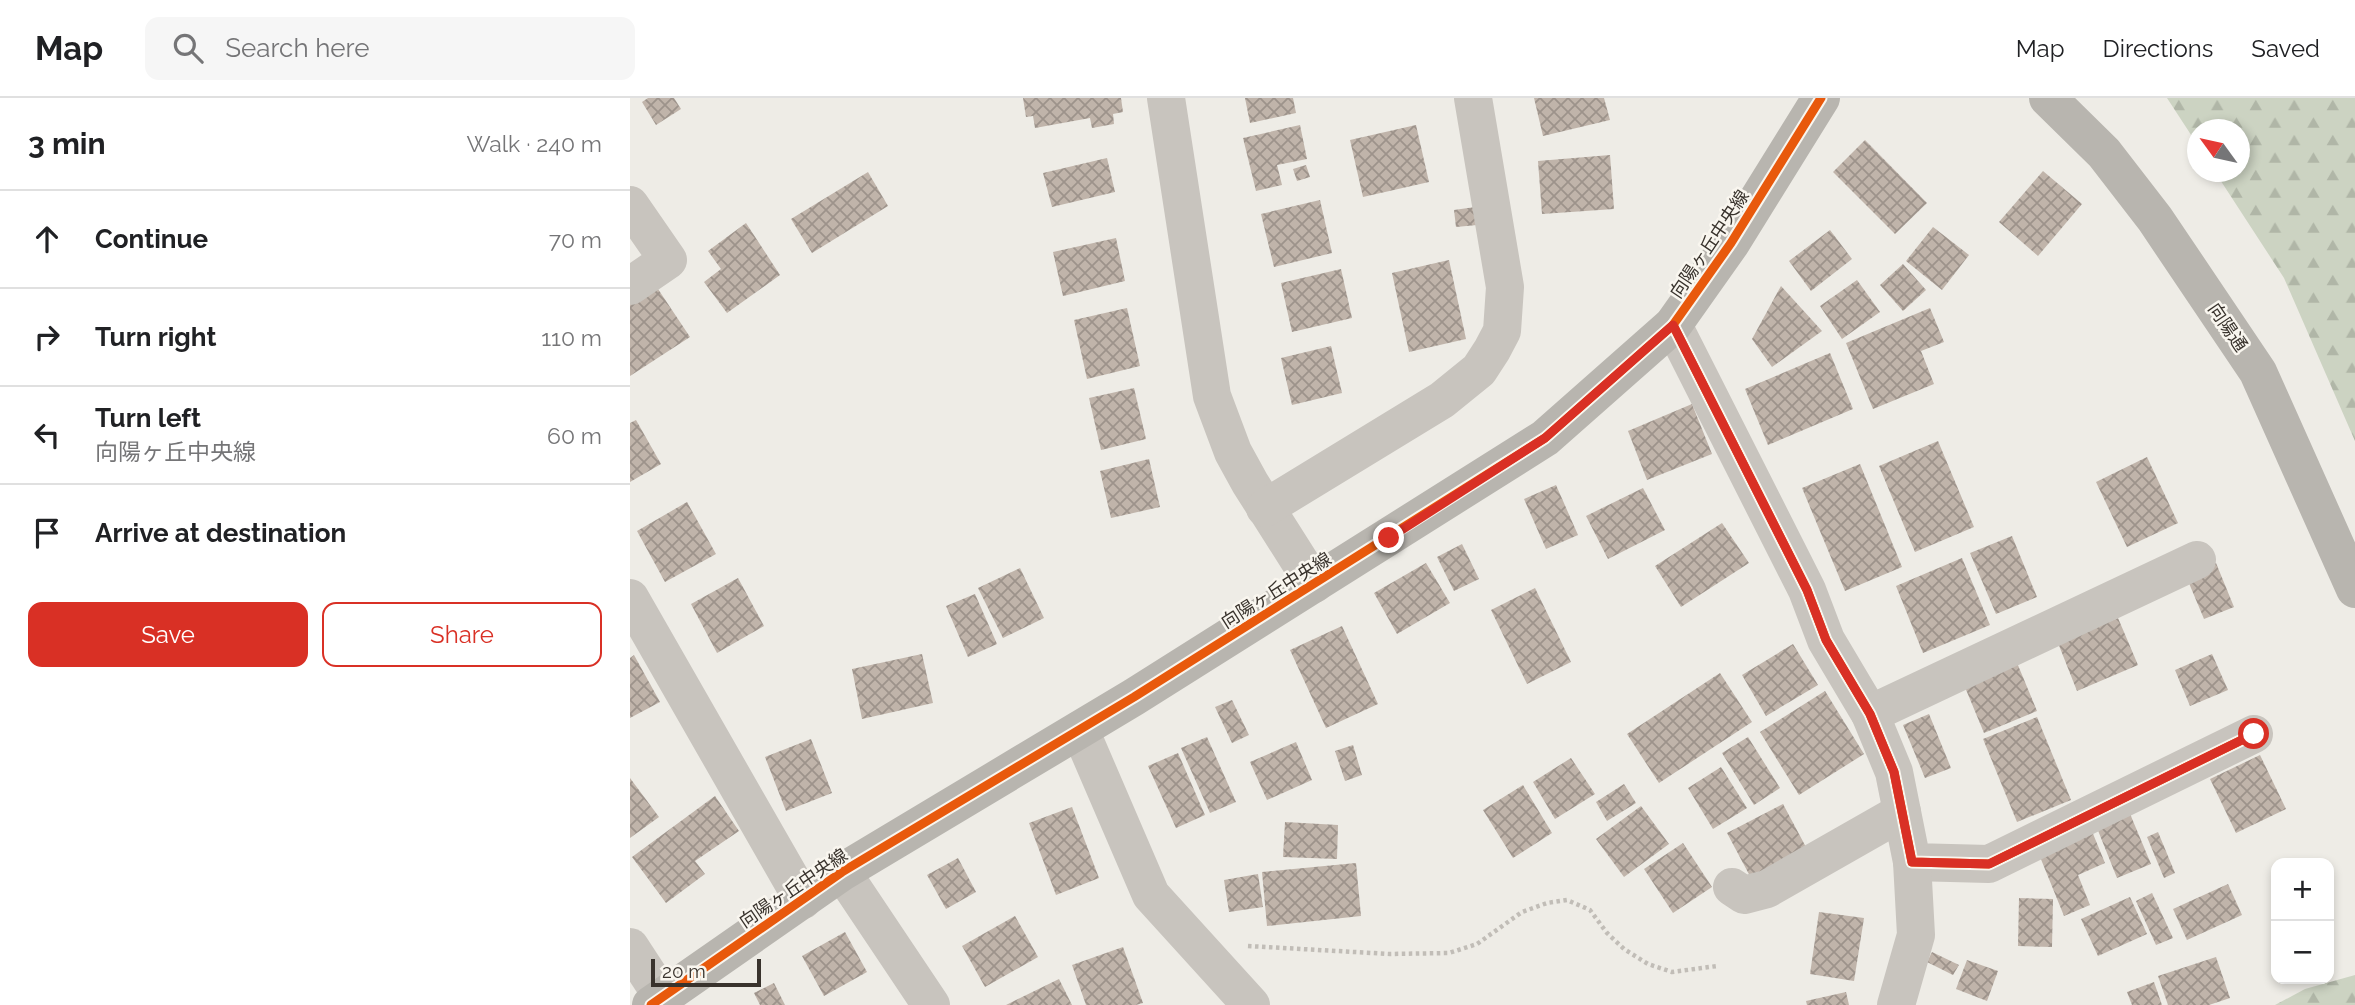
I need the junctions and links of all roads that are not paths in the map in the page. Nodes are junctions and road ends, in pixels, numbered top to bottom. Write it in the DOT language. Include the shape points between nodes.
graph roads {
  1 [pos="1166,98"];
  2 [pos="1473,98"];
  3 [pos="1821,98"];
  4 [pos="2048,98"];
  5 [pos="630,205"];
  6 [pos="630,286"];
  7 [pos="1673,325"];
  8 [pos="1265,508"];
  9 [pos="2197,560"];
  10 [pos="1314,584"];
  11 [pos="2355,589"];
  12 [pos="630,598"];
  13 [pos="1870,714"];
  14 [pos="1080,730"];
  15 [pos="2254,734"];
  16 [pos="1902,812"];
  17 [pos="1912,862"];
  18 [pos="842,872"];
  19 [pos="1732,887"];
  20 [pos="803,900"];
  21 [pos="630,947"];
  22 [pos="656,1000"];
  23 [pos="931,1005"];
  24 [pos="1251,1005"];
  25 [pos="1896,1005"];
  1 -- 8 [label="street" via="1212,396 1234,452"];
  2 -- 8 [label="street" via="1505,286 1502,331 1479,370 1442,400"];
  3 -- 7 [label="street, 向陽ヶ丘中央線" via="1731,243"];
  4 -- 11 [label="street, 向陽通" via="2104,153 2155,219 2258,372"];
  5 -- 6 [label="street" via="667,260"];
  7 -- 10 [label="street, 向陽ヶ丘中央線" via="1545,438"];
  7 -- 13 [label="street" via="1793,559 1826,640"];
  8 -- 10 [label="street"];
  9 -- 13 [label="street"];
  10 -- 14 [label="street, 向陽ヶ丘中央線"];
  12 -- 20 [label="street"];
  13 -- 16 [label="street" via="1894,772"];
  14 -- 18 [label="street, 向陽ヶ丘中央線"];
  14 -- 24 [label="street" via="1151,895"];
  15 -- 17 [label="street" via="1989,864"];
  16 -- 17 [label="street"];
  16 -- 19 [label="street" via="1767,889 1744,895"];
  17 -- 25 [label="street" via="1916,936"];
  18 -- 20 [label="street, 向陽ヶ丘中央線"];
  18 -- 23 [label="street"];
  20 -- 22 [label="street, 向陽ヶ丘中央線"];
  21 -- 22 [label="street"];
}
